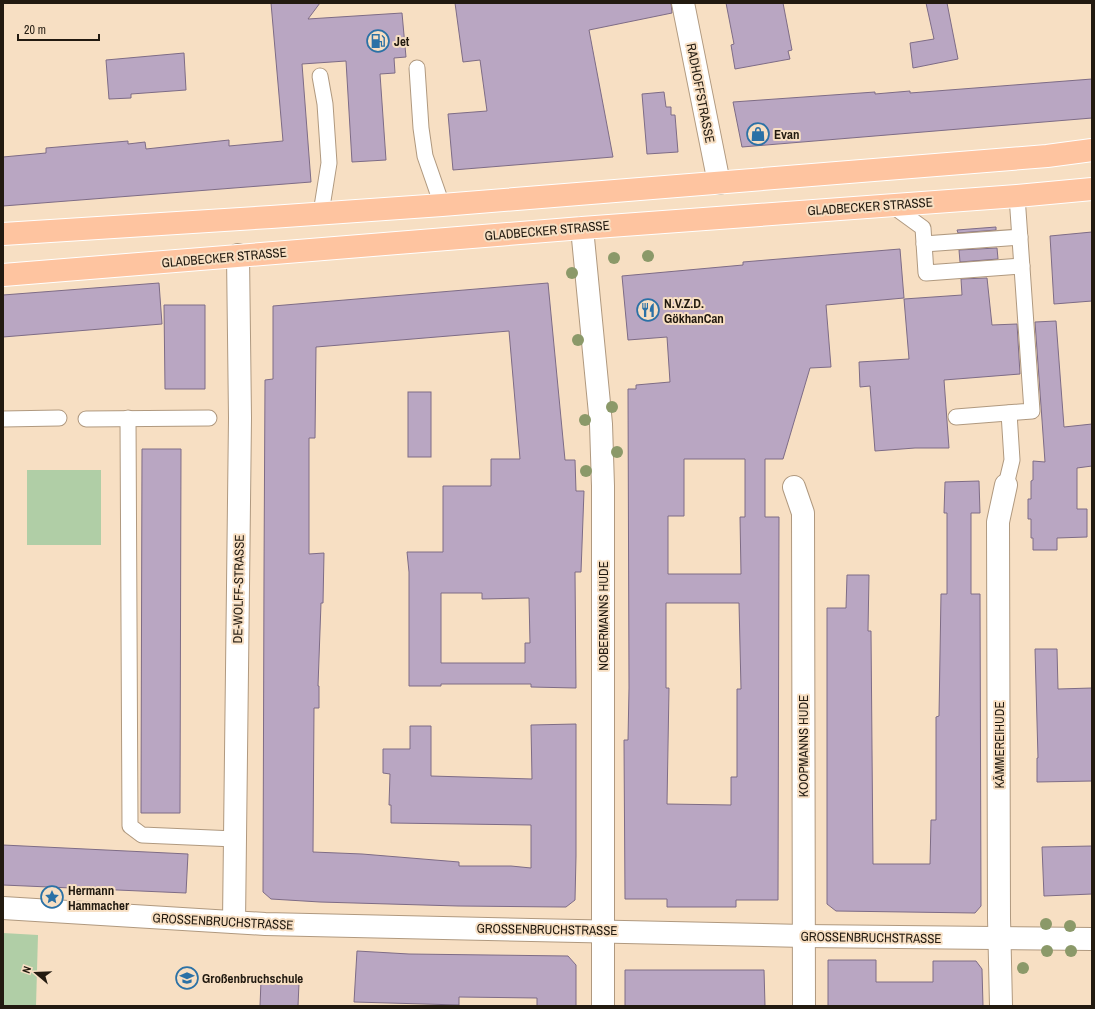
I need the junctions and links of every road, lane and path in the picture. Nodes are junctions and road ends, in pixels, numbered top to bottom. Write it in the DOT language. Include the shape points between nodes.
graph roads {
  1 [pos="683,3"];
  2 [pos="417,68"];
  3 [pos="320,76"];
  4 [pos="1092,150"];
  5 [pos="719,182"];
  6 [pos="1092,189"];
  7 [pos="1017,196"];
  8 [pos="442,204"];
  9 [pos="890,204"];
  10 [pos="321,213"];
  11 [pos="582,228"];
  12 [pos="3,234"];
  13 [pos="1020,237"];
  14 [pos="924,244"];
  15 [pos="238,256"];
  16 [pos="1022,266"];
  17 [pos="3,275"];
  18 [pos="1009,413"];
  19 [pos="956,417"];
  20 [pos="59,418"];
  21 [pos="128,418"];
  22 [pos="209,418"];
  23 [pos="3,419"];
  24 [pos="86,419"];
  25 [pos="1006,485"];
  26 [pos="794,487"];
  27 [pos="235,839"];
  28 [pos="3,908"];
  29 [pos="234,922"];
  30 [pos="604,930"];
  31 [pos="804,936"];
  32 [pos="1000,939"];
  33 [pos="1092,939"];
  34 [pos="603,1006"];
  35 [pos="804,1006"];
  36 [pos="1001,1006"];
  1 -- 5 [label="street, RADHOFFSTRASSE"];
  2 -- 8 [label="lane" via="425,156"];
  3 -- 10 [label="lane" via="325,104 329,163"];
  4 -- 5 [label="main road" via="1047,156"];
  5 -- 8 [label="main road"];
  6 -- 7 [label="main road, GLADBECKER STRASSE"];
  7 -- 9 [label="main road, GLADBECKER STRASSE"];
  7 -- 13 [label="lane"];
  8 -- 10 [label="main road"];
  9 -- 11 [label="main road, GLADBECKER STRASSE"];
  9 -- 14 [label="lane" via="923,228"];
  10 -- 12 [label="main road"];
  11 -- 15 [label="main road, GLADBECKER STRASSE"];
  11 -- 30 [label="street, NOBERMANNS HUDE" via="601,424 603,486"];
  13 -- 14 [label="lane"];
  13 -- 16 [label="lane"];
  14 -- 16 [label="lane" via="926,273"];
  15 -- 17 [label="main road, GLADBECKER STRASSE"];
  15 -- 27 [label="street, DE-WOLFF-STRASSE" via="240,426"];
  16 -- 18 [label="lane" via="1032,411"];
  18 -- 19 [label="lane"];
  18 -- 25 [label="lane" via="1012,460"];
  20 -- 23 [label="lane"];
  21 -- 22 [label="lane"];
  21 -- 24 [label="lane"];
  21 -- 27 [label="lane" via="130,826 142,834"];
  25 -- 32 [label="street, KÄMMEREIHUDE" via="998,522"];
  26 -- 31 [label="street, KOOPMANNS HUDE" via="803,513"];
  27 -- 29 [label="street, DE-WOLFF-STRASSE"];
  28 -- 29 [label="street, GROSSENBRUCHSTRASSE"];
  29 -- 30 [label="street, GROSSENBRUCHSTRASSE"];
  30 -- 31 [label="street, GROSSENBRUCHSTRASSE"];
  30 -- 34 [label="street, NOBERMANNS HUDE"];
  31 -- 32 [label="street, GROSSENBRUCHSTRASSE"];
  31 -- 35 [label="street, KOOPMANNS HUDE"];
  32 -- 33 [label="street, GROSSENBRUCHSTRASSE"];
  32 -- 36 [label="street, KÄMMEREIHUDE"];
}
